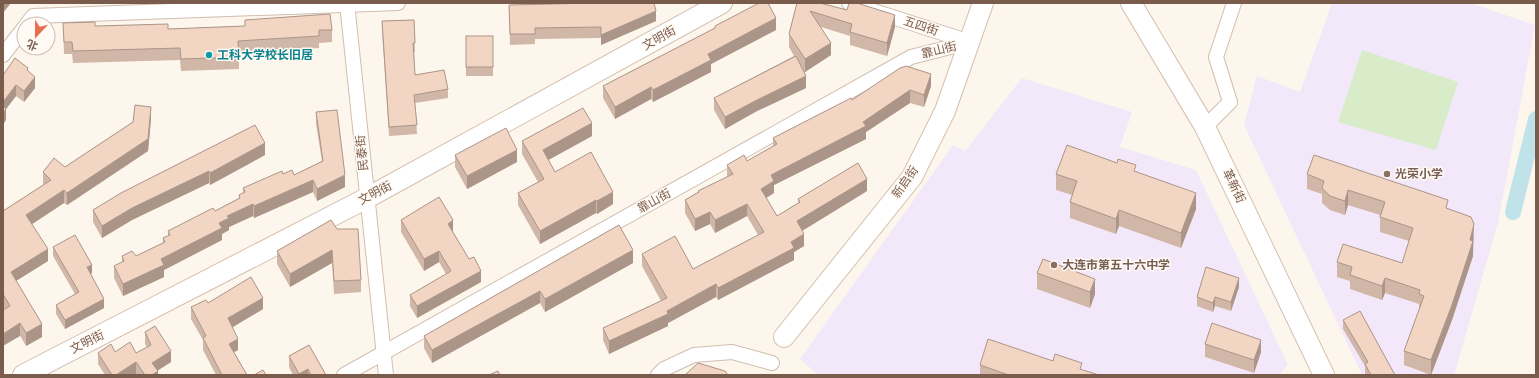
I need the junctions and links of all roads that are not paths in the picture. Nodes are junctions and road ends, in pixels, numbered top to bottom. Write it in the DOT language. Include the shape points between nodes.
graph roads {
  1 [pos="398,3"];
  2 [pos="722,3"];
  3 [pos="849,3"];
  4 [pos="983,3"];
  5 [pos="1131,3"];
  6 [pos="1234,3"];
  7 [pos="347,4"];
  8 [pos="65,9"];
  9 [pos="33,16"];
  10 [pos="16,38"];
  11 [pos="970,42"];
  12 [pos="3,55"];
  13 [pos="1206,127"];
  14 [pos="367,198"];
  15 [pos="784,337"];
  16 [pos="384,353"];
  17 [pos="772,362"];
  18 [pos="23,375"];
  19 [pos="344,375"];
  20 [pos="386,375"];
  21 [pos="658,375"];
  22 [pos="1324,375"];
  1 -- 7 [label="street"];
  2 -- 14 [label="street, 文明街"];
  3 -- 11 [label="street, 五四街"];
  4 -- 11 [label="street, 新启街"];
  5 -- 13 [label="street, 革新街"];
  6 -- 13 [label="street" via="1216,57 1230,102"];
  7 -- 8 [label="street"];
  7 -- 14 [label="street, 民泰街"];
  8 -- 9 [label="street"];
  10 -- 12 [label="street"];
  11 -- 15 [label="street, 新启街" via="946,111 912,177"];
  11 -- 16 [label="street, 靠山街" via="910,57"];
  13 -- 22 [label="street, 革新街"];
  14 -- 16 [label="street, 民泰街"];
  14 -- 18 [label="street, 文明街"];
  16 -- 19 [label="street, 靠山街"];
  16 -- 20 [label="street, 民泰街"];
  17 -- 21 [label="street" via="732,352 694,355 664,369"];
}
